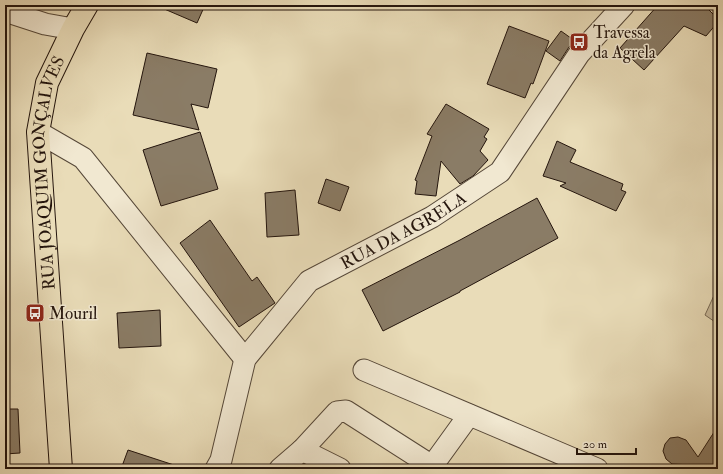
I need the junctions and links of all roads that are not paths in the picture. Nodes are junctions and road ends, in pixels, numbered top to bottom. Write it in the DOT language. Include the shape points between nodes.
graph roads {
  1 [pos="88,5"];
  2 [pos="624,5"];
  3 [pos="5,12"];
  4 [pos="73,29"];
  5 [pos="38,132"];
  6 [pos="244,359"];
  7 [pos="364,370"];
  8 [pos="469,415"];
  9 [pos="302,450"];
  10 [pos="431,467"];
  11 [pos="335,468"];
  12 [pos="61,469"];
  13 [pos="216,469"];
  14 [pos="280,469"];
  15 [pos="597,469"];
  1 -- 4 [label="main road, RUA JOAQUIM GONÇALVES"];
  2 -- 6 [label="street, RUA DA AGRELA" via="579,54 500,172 432,217 309,281"];
  3 -- 4 [label="street"];
  4 -- 5 [label="main road, RUA JOAQUIM GONÇALVES" via="47,82"];
  5 -- 6 [label="street" via="83,158"];
  5 -- 12 [label="main road, RUA JOAQUIM GONÇALVES"];
  6 -- 13 [label="street, RUA DA AGRELA" via="221,460"];
  7 -- 8 [label="street"];
  8 -- 10 [label="street"];
  8 -- 15 [label="street"];
  9 -- 10 [label="street" via="337,412 346,411"];
  9 -- 11 [label="street"];
  9 -- 14 [label="street"];
}
